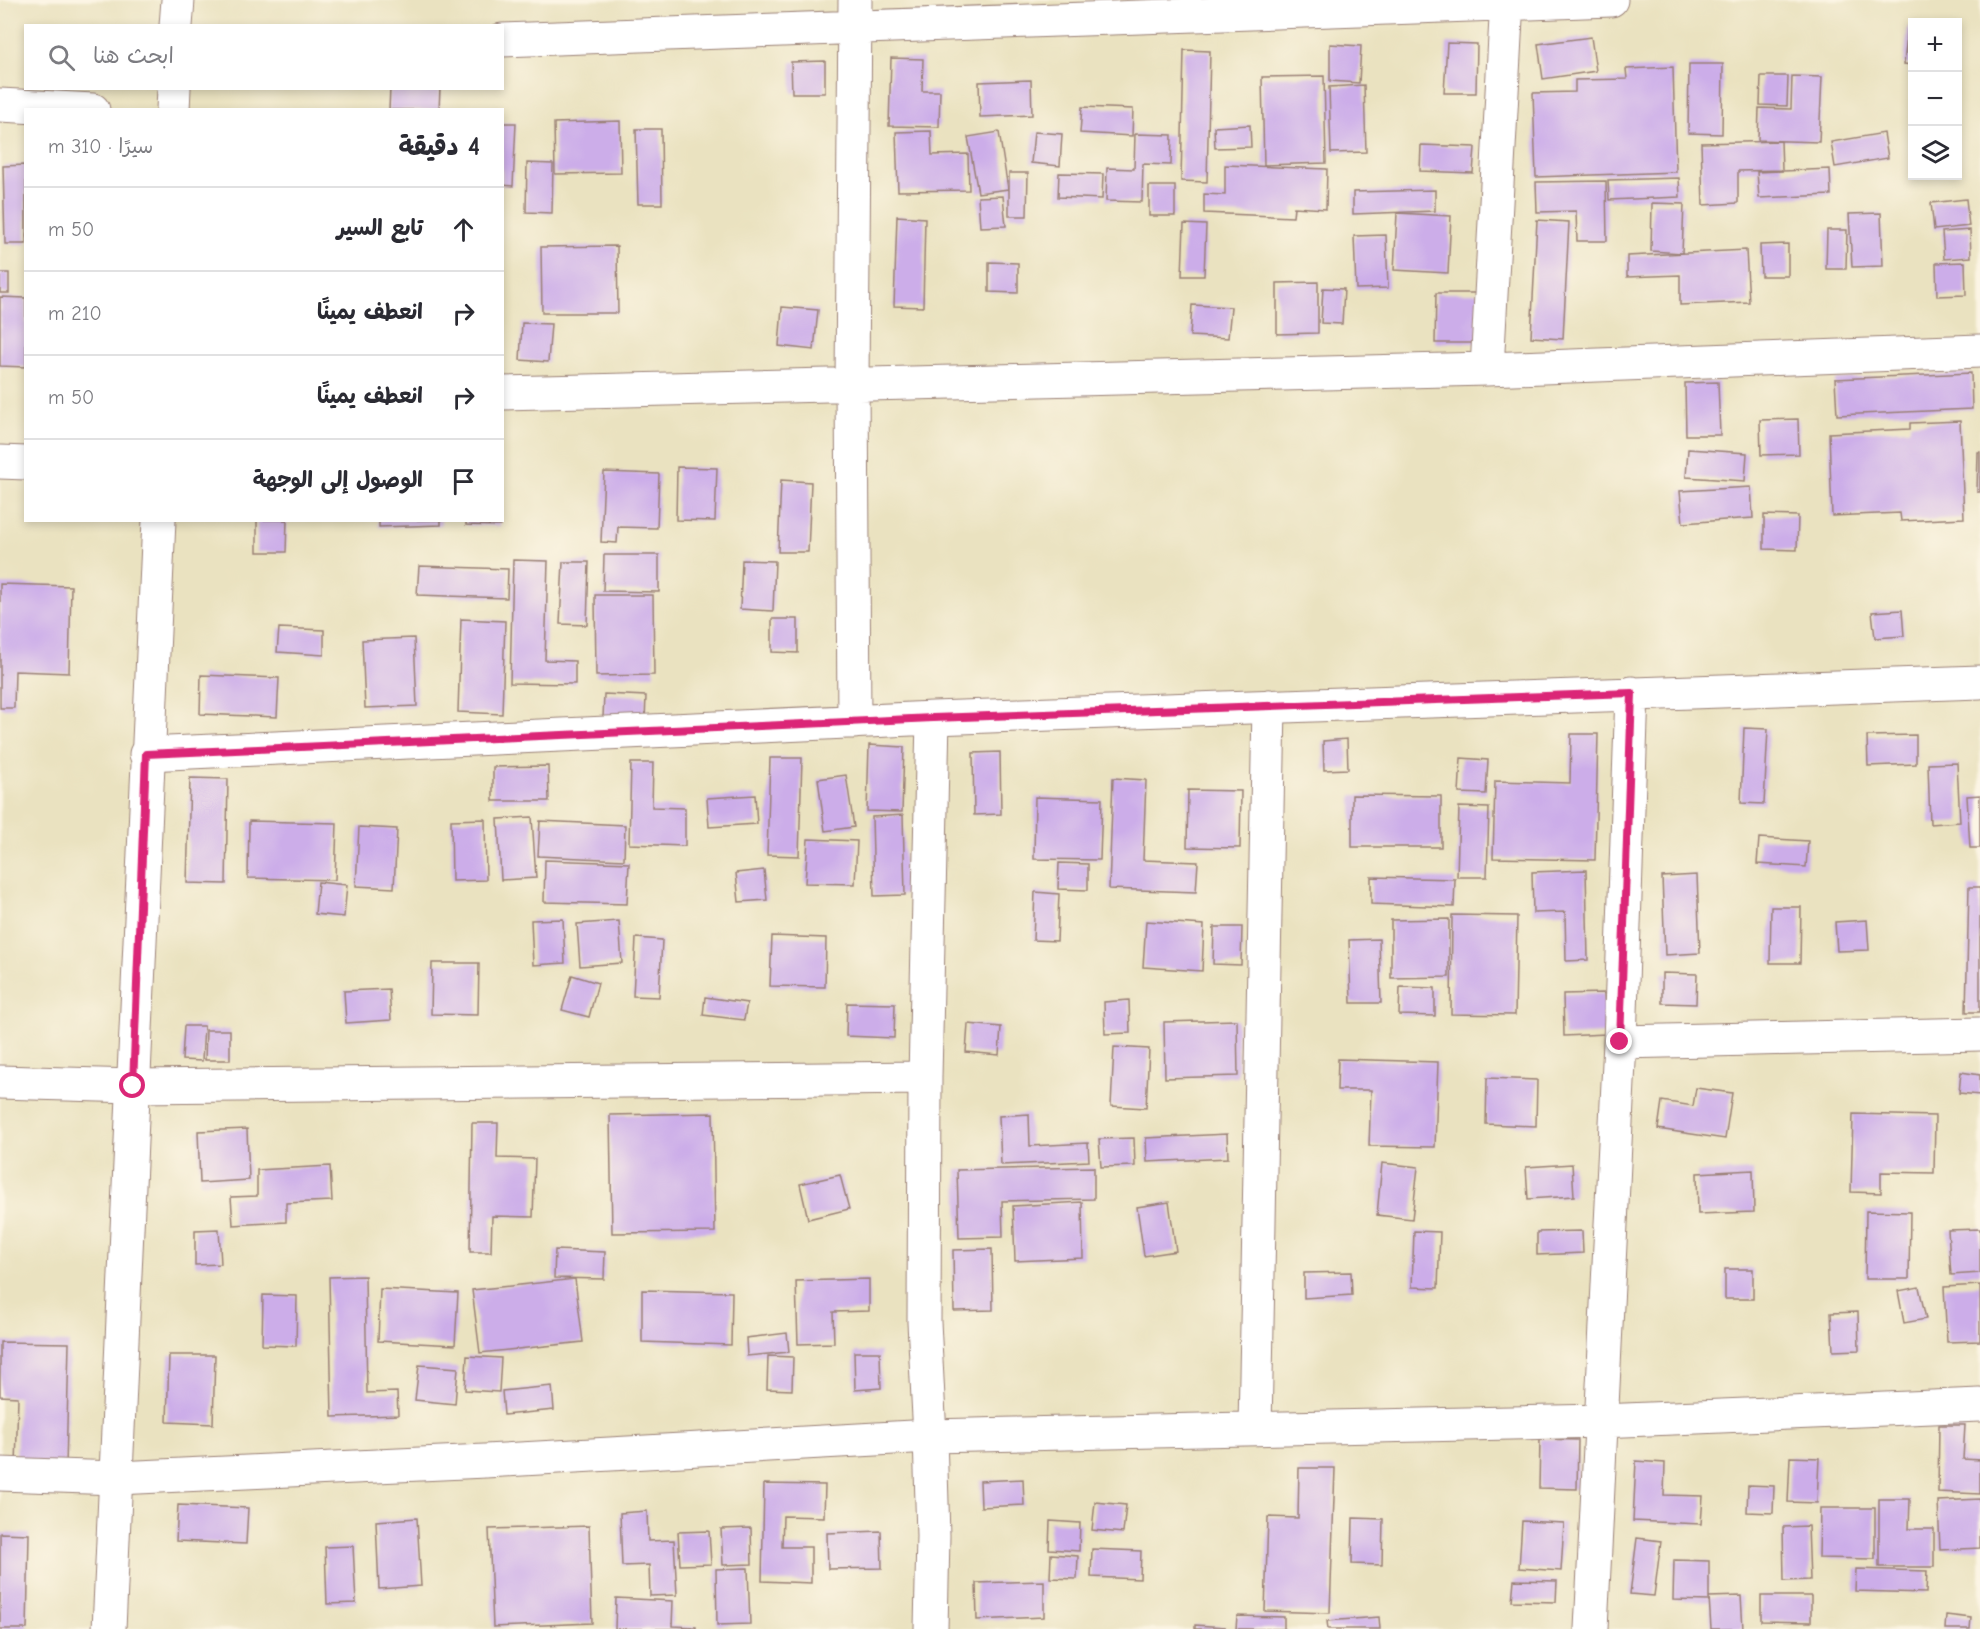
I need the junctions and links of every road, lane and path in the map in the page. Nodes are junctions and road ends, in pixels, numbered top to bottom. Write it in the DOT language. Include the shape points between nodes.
graph roads {
  1 [pos="178,0"];
  2 [pos="1611,0"];
  3 [pos="1507,1"];
  4 [pos="855,13"];
  5 [pos="177,24"];
  6 [pos="504,40"];
  7 [pos="174,90"];
  8 [pos="0,105"];
  9 [pos="56,108"];
  10 [pos="173,108"];
  11 [pos="1980,351"];
  12 [pos="1487,369"];
  13 [pos="852,383"];
  14 [pos="504,393"];
  15 [pos="0,462"];
  16 [pos="24,463"];
  17 [pos="159,522"];
  18 [pos="1980,682"];
  19 [pos="1632,693"];
  20 [pos="1269,706"];
  21 [pos="933,718"];
  22 [pos="854,722"];
  23 [pos="146,754"];
  24 [pos="1980,1034"];
  25 [pos="1620,1042"];
  26 [pos="925,1078"];
  27 [pos="0,1082"];
  28 [pos="133,1086"];
  29 [pos="1980,1405"];
  30 [pos="1601,1421"];
  31 [pos="1255,1428"];
  32 [pos="930,1436"];
  33 [pos="0,1474"];
  34 [pos="117,1478"];
  35 [pos="109,1629"];
  36 [pos="931,1629"];
  37 [pos="1591,1629"];
  1 -- 5 [label="street"];
  2 -- 3 [label="street"];
  3 -- 4 [label="street"];
  3 -- 12 [label="street"];
  4 -- 6 [label="street"];
  4 -- 13 [label="street"];
  7 -- 10 [label="street"];
  8 -- 9 [label="street"];
  11 -- 12 [label="street"];
  12 -- 13 [label="street"];
  13 -- 14 [label="street"];
  13 -- 22 [label="street"];
  15 -- 16 [label="street"];
  17 -- 23 [label="street"];
  18 -- 19 [label="street"];
  19 -- 20 [label="street"];
  19 -- 25 [label="street"];
  20 -- 21 [label="street"];
  20 -- 31 [label="street"];
  21 -- 22 [label="street"];
  21 -- 26 [label="street"];
  22 -- 23 [label="street"];
  23 -- 28 [label="street"];
  24 -- 25 [label="street"];
  25 -- 30 [label="street"];
  26 -- 28 [label="street"];
  26 -- 32 [label="street" via="924,1322"];
  27 -- 28 [label="street"];
  28 -- 34 [label="street"];
  29 -- 30 [label="street"];
  30 -- 31 [label="street"];
  30 -- 37 [label="street"];
  31 -- 32 [label="street"];
  32 -- 34 [label="street"];
  32 -- 36 [label="street"];
  33 -- 34 [label="street"];
  34 -- 35 [label="street"];
}
